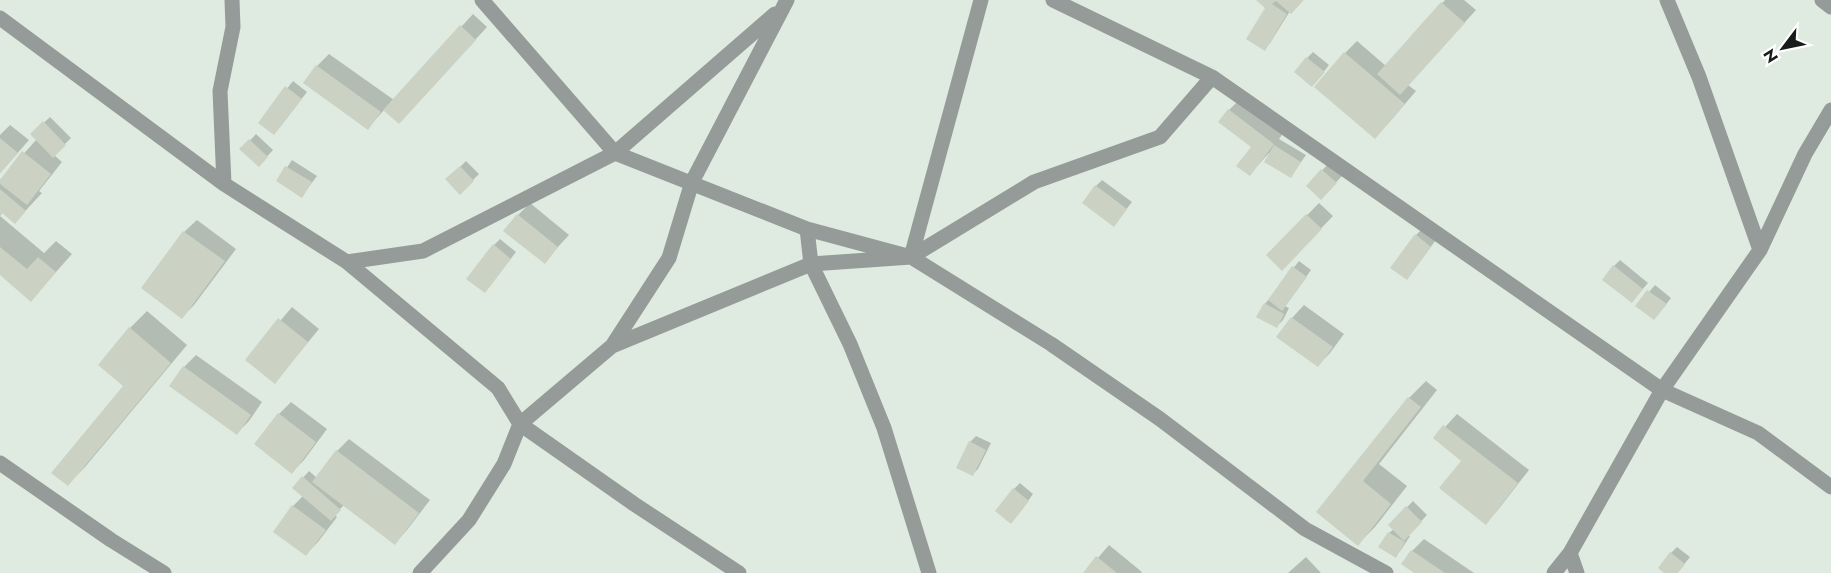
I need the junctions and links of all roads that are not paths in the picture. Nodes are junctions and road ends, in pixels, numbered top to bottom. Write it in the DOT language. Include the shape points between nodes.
graph roads {
  1 [pos="232,0"];
  2 [pos="482,0"];
  3 [pos="981,0"];
  4 [pos="1053,0"];
  5 [pos="1667,0"];
  6 [pos="1822,0"];
  7 [pos="784,4"];
  8 [pos="1831,7"];
  9 [pos="0,18"];
  10 [pos="1212,77"];
  11 [pos="1831,110"];
  12 [pos="615,153"];
  13 [pos="692,182"];
  14 [pos="224,184"];
  15 [pos="807,229"];
  16 [pos="1760,250"];
  17 [pos="911,257"];
  18 [pos="347,262"];
  19 [pos="811,264"];
  20 [pos="612,345"];
  21 [pos="1662,390"];
  22 [pos="520,423"];
  23 [pos="0,463"];
  24 [pos="1831,487"];
  25 [pos="1570,553"];
  26 [pos="164,573"];
  27 [pos="420,573"];
  28 [pos="739,573"];
  29 [pos="929,573"];
  30 [pos="1386,573"];
  31 [pos="1554,573"];
  32 [pos="1577,573"];
  1 -- 14 [label="street" via="233,27 220,91"];
  2 -- 12 [label="street"];
  3 -- 17 [label="street"];
  4 -- 10 [label="street"];
  5 -- 16 [label="street" via="1700,77"];
  6 -- 8 [label="street"];
  7 -- 12 [label="street"];
  7 -- 13 [label="street"];
  9 -- 14 [label="street"];
  10 -- 17 [label="street" via="1160,137 1034,182"];
  10 -- 21 [label="street"];
  11 -- 16 [label="street" via="1804,154"];
  12 -- 13 [label="street"];
  12 -- 18 [label="street" via="423,251"];
  13 -- 15 [label="street"];
  13 -- 20 [label="street" via="669,258"];
  14 -- 18 [label="street"];
  15 -- 17 [label="street"];
  15 -- 19 [label="street"];
  16 -- 21 [label="street"];
  17 -- 19 [label="street"];
  17 -- 30 [label="street" via="1051,344 1160,419 1305,528"];
  18 -- 22 [label="street" via="498,388"];
  19 -- 20 [label="street"];
  19 -- 29 [label="street" via="850,344 884,428"];
  20 -- 22 [label="street"];
  21 -- 24 [label="street" via="1758,433"];
  21 -- 25 [label="street"];
  22 -- 27 [label="street" via="504,464 469,520"];
  22 -- 28 [label="street"];
  23 -- 26 [label="street"];
  25 -- 31 [label="street"];
  25 -- 32 [label="street"];
}
